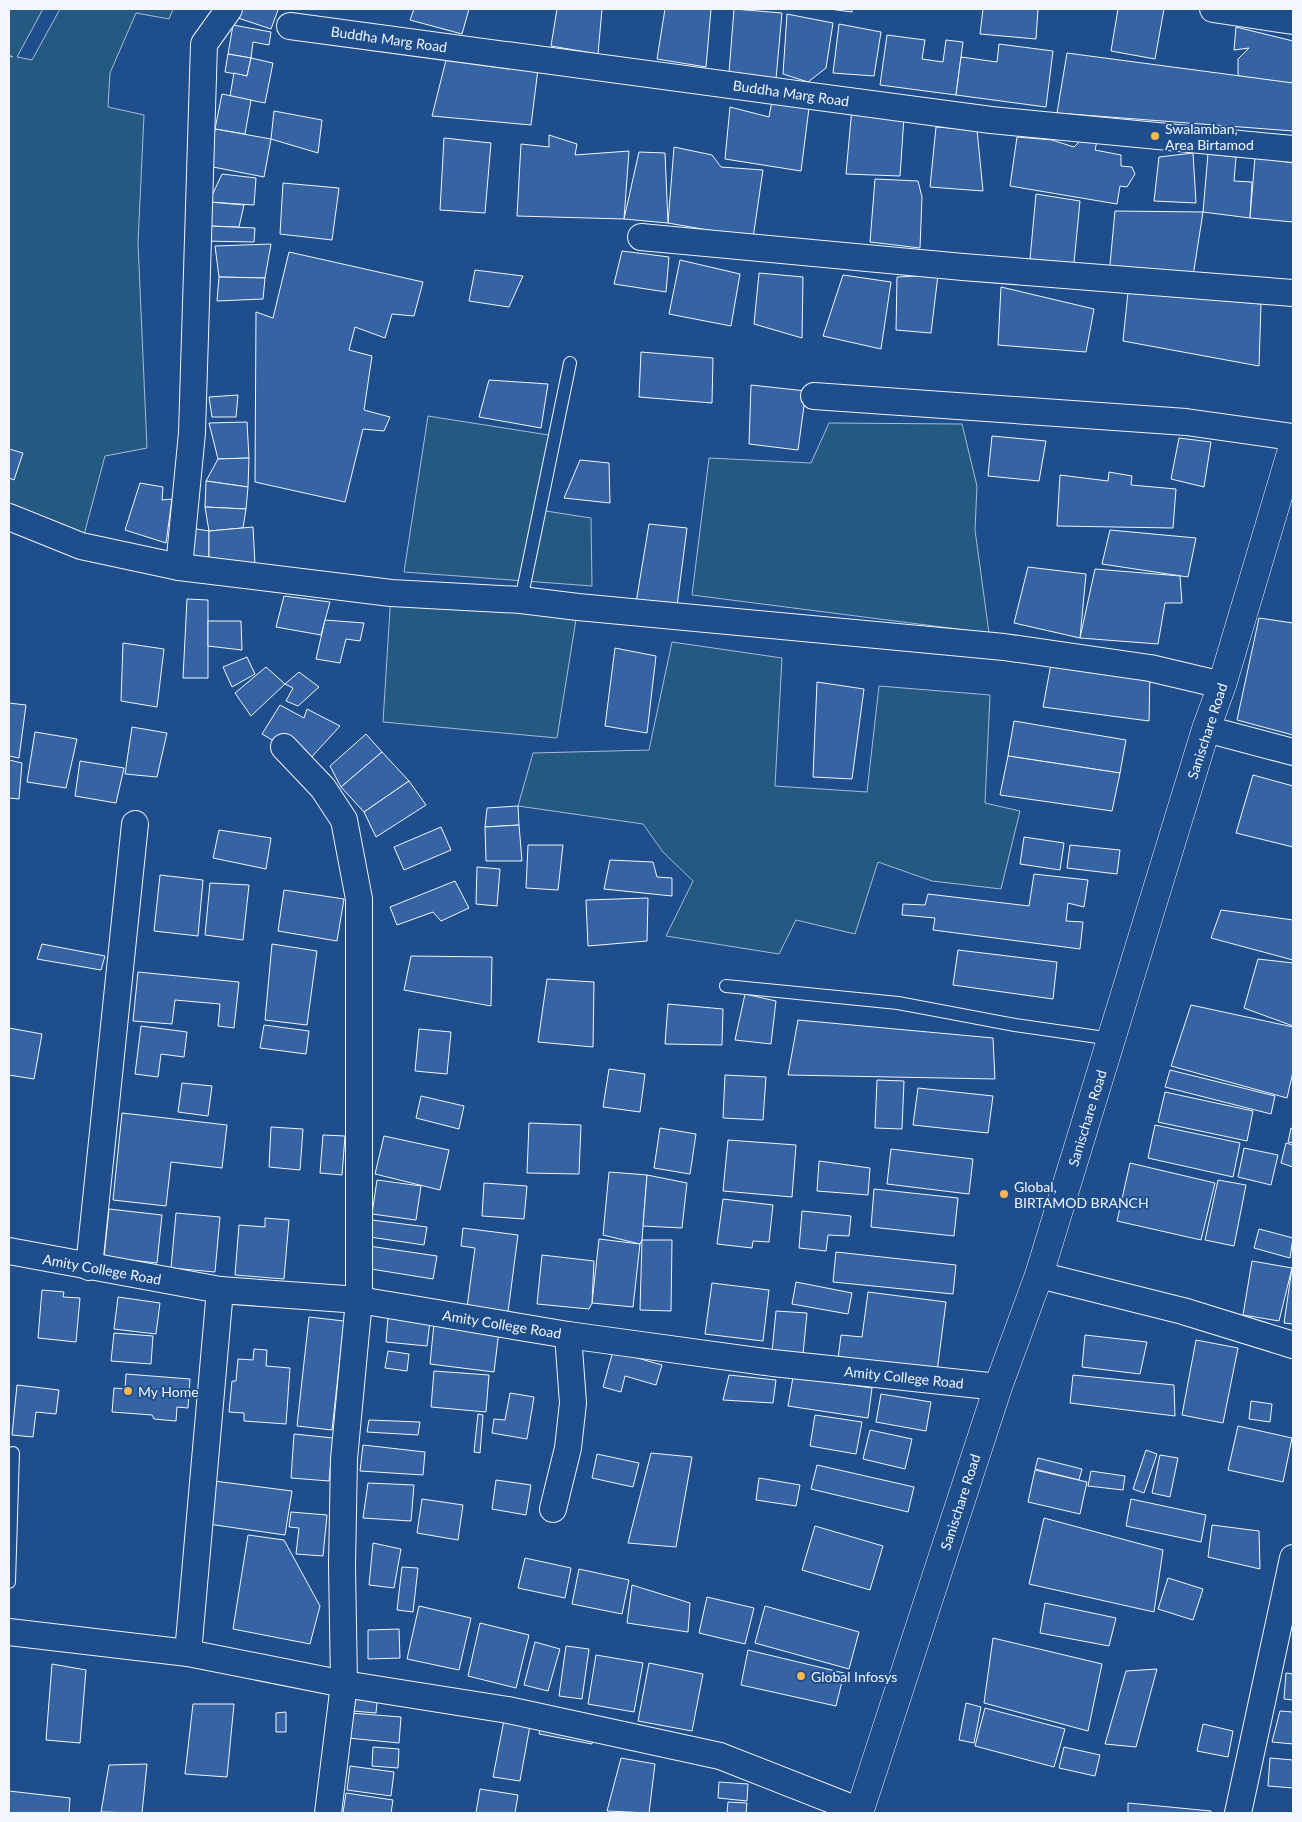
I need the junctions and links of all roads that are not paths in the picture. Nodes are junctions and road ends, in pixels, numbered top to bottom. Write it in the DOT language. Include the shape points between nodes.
graph roads {
  1 [pos="229,9"];
  2 [pos="1213,9"];
  3 [pos="1293,21"];
  4 [pos="290,26"];
  5 [pos="1293,149"];
  6 [pos="641,237"];
  7 [pos="1293,293"];
  8 [pos="570,363"];
  9 [pos="814,396"];
  10 [pos="1293,437"];
  11 [pos="1293,446"];
  12 [pos="9,517"];
  13 [pos="179,568"];
  14 [pos="521,600"];
  15 [pos="1222,685"];
  16 [pos="1206,729"];
  17 [pos="284,747"];
  18 [pos="1293,752"];
  19 [pos="135,824"];
  20 [pos="726,986"];
  21 [pos="1112,1039"];
  22 [pos="9,1252"];
  23 [pos="89,1267"];
  24 [pos="1039,1275"];
  25 [pos="220,1290"];
  26 [pos="359,1300"];
  27 [pos="568,1335"];
  28 [pos="1293,1345"];
  29 [pos="998,1387"];
  30 [pos="14,1453"];
  31 [pos="553,1510"];
  32 [pos="1293,1558"];
  33 [pos="9,1582"];
  34 [pos="9,1632"];
  35 [pos="1283,1649"];
  36 [pos="188,1653"];
  37 [pos="344,1684"];
  38 [pos="859,1812"];
  39 [pos="328,1813"];
  40 [pos="1238,1813"];
  1 -- 13 [label="street" via="204,44 192,433"];
  2 -- 3 [label="street"];
  4 -- 5 [label="street, Buddha Marg Road" via="991,120"];
  6 -- 7 [label="street"];
  8 -- 14 [label="lane"];
  9 -- 10 [label="street" via="1186,422"];
  11 -- 15 [label="street, Sanischare Road"];
  12 -- 13 [label="street" via="81,546"];
  13 -- 14 [label="street" via="391,593"];
  14 -- 15 [label="street" via="1004,647 1150,668"];
  15 -- 16 [label="street, Sanischare Road"];
  16 -- 18 [label="street"];
  16 -- 21 [label="street, Sanischare Road"];
  17 -- 26 [label="street" via="323,788 344,820 359,900"];
  19 -- 23 [label="street"];
  20 -- 21 [label="lane" via="898,1002 1015,1025"];
  21 -- 24 [label="street, Sanischare Road"];
  22 -- 23 [label="street, Amity College Road"];
  23 -- 25 [label="street, Amity College Road"];
  24 -- 28 [label="street" via="1183,1312"];
  24 -- 29 [label="street, Sanischare Road"];
  25 -- 26 [label="street, Amity College Road"];
  25 -- 36 [label="street"];
  26 -- 27 [label="street, Amity College Road"];
  26 -- 37 [label="street" via="344,1459"];
  27 -- 29 [label="street, Amity College Road" via="773,1363"];
  27 -- 31 [label="street" via="573,1403 568,1448"];
  29 -- 38 [label="street, Sanischare Road"];
  30 -- 33 [label="lane"];
  32 -- 35 [label="street"];
  34 -- 36 [label="street"];
  35 -- 40 [label="street"];
  36 -- 37 [label="street"];
  37 -- 38 [label="street" via="508,1710 720,1756"];
  37 -- 39 [label="street"];
}
